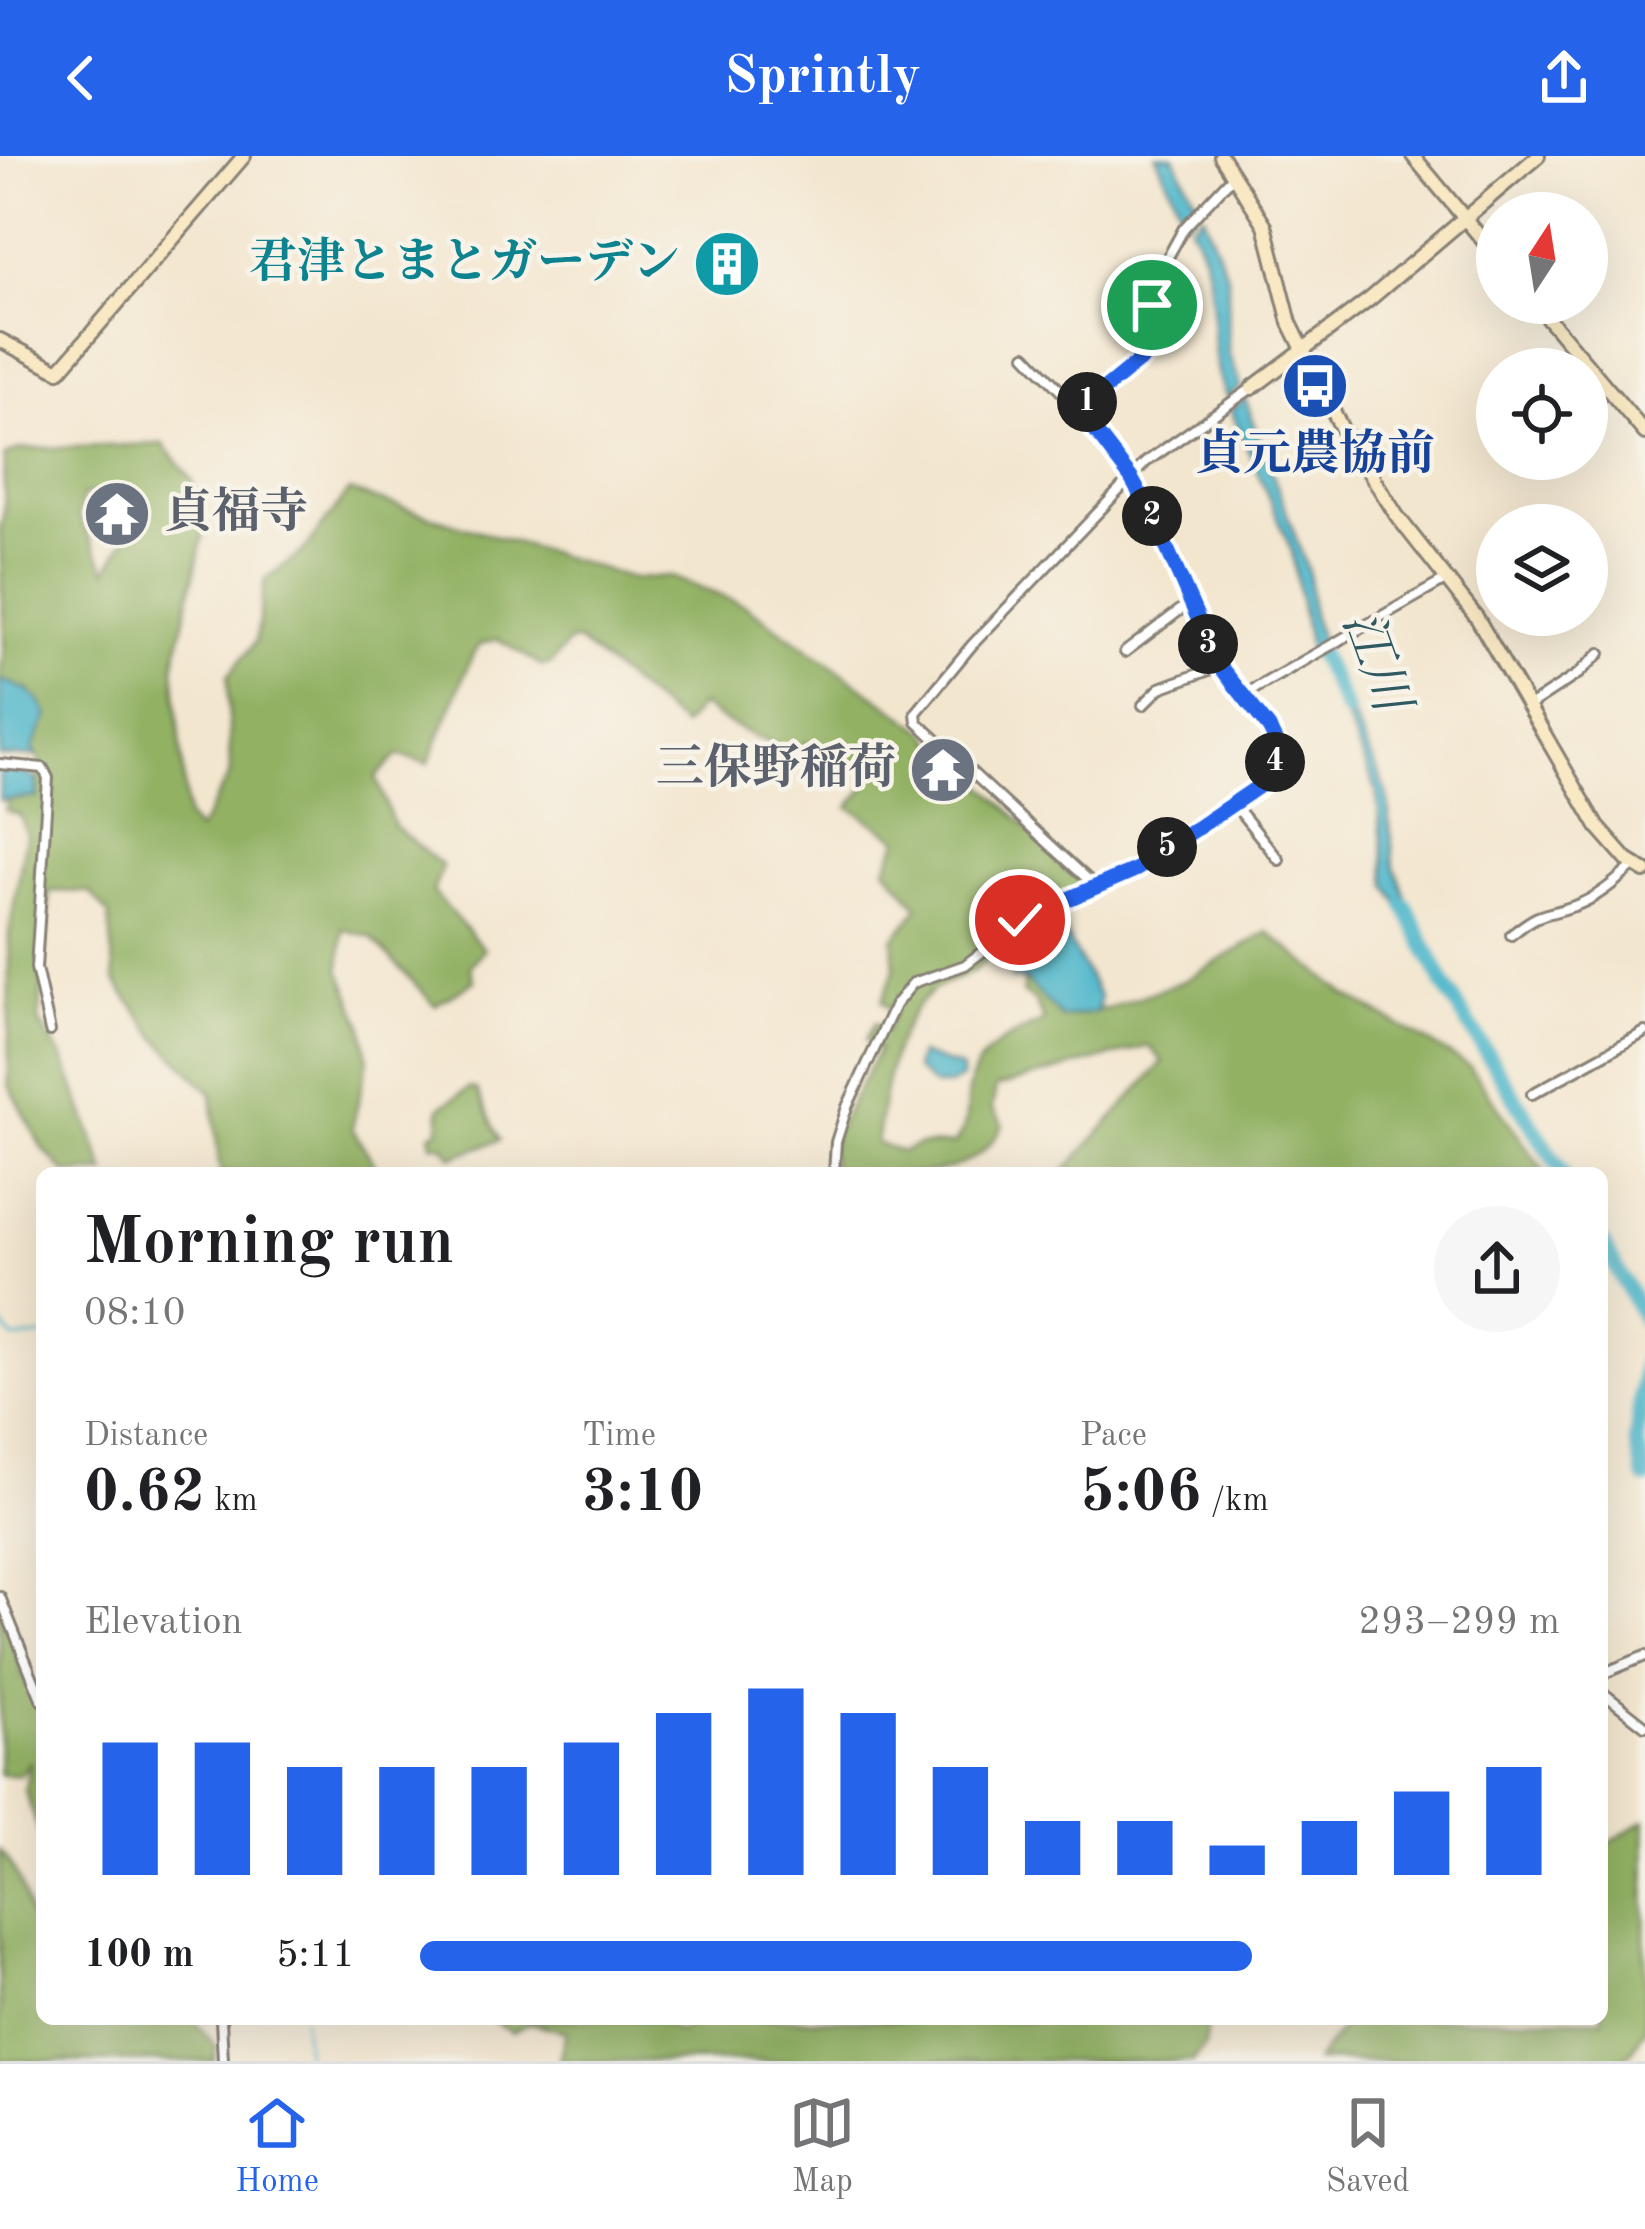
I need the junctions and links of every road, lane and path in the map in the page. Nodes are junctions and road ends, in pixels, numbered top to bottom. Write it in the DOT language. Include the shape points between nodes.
graph roads {
  1 [pos="244,156"];
  2 [pos="1221,156"];
  3 [pos="1414,156"];
  4 [pos="1538,156"];
  5 [pos="1233,176"];
  6 [pos="1467,220"];
  7 [pos="1476,231"];
  8 [pos="1553,324"];
  9 [pos="0,340"];
  10 [pos="1304,351"];
  11 [pos="1026,355"];
  12 [pos="1252,388"];
  13 [pos="1079,410"];
  14 [pos="1645,433"];
  15 [pos="1131,478"];
  16 [pos="1447,579"];
  17 [pos="1189,604"];
  18 [pos="1125,652"];
  19 [pos="1600,652"];
  20 [pos="1220,666"];
  21 [pos="1242,696"];
  22 [pos="1144,705"];
  23 [pos="1527,707"];
  24 [pos="0,764"];
  25 [pos="1234,804"];
  26 [pos="1279,860"];
  27 [pos="1640,868"];
  28 [pos="1095,886"];
  29 [pos="1511,935"];
  30 [pos="50,1031"];
  31 [pos="1645,1032"];
  32 [pos="1532,1094"];
  33 [pos="834,1167"];
  34 [pos="0,1597"];
  35 [pos="1645,1656"];
  36 [pos="1608,1672"];
  37 [pos="36,1686"];
  38 [pos="1608,1697"];
  39 [pos="1645,1726"];
  40 [pos="220,2025"];
  41 [pos="223,2061"];
  1 -- 9 [label="street" via="59,370"];
  2 -- 5 [label="street"];
  3 -- 6 [label="street"];
  4 -- 6 [label="street"];
  5 -- 10 [label="street" via="1265,225"];
  5 -- 13 [label="street" via="1184,228 1149,296 1166,339"];
  6 -- 7 [label="street"];
  6 -- 10 [label="street"];
  8 -- 14 [label="street"];
  10 -- 12 [label="street"];
  10 -- 16 [label="street" via="1386,498"];
  11 -- 13 [label="street"];
  12 -- 15 [label="street"];
  13 -- 15 [label="street"];
  15 -- 17 [label="street"];
  15 -- 28 [label="street" via="916,713"];
  16 -- 21 [label="street"];
  16 -- 23 [label="street"];
  17 -- 18 [label="street"];
  17 -- 20 [label="street"];
  19 -- 23 [label="street"];
  20 -- 21 [label="street"];
  20 -- 22 [label="street" via="1160,688"];
  21 -- 25 [label="street" via="1278,746 1268,780"];
  23 -- 27 [label="street" via="1598,827"];
  24 -- 30 [label="street" via="43,768 48,778 36,968"];
  25 -- 26 [label="street"];
  25 -- 28 [label="street" via="1137,869"];
  27 -- 29 [label="street" via="1571,908 1547,909"];
  28 -- 33 [label="street" via="1038,909 980,956 904,992 847,1107"];
  31 -- 32 [label="street"];
  34 -- 37 [label="street"];
  35 -- 36 [label="street"];
  38 -- 39 [label="street"];
  40 -- 41 [label="street"];
}
